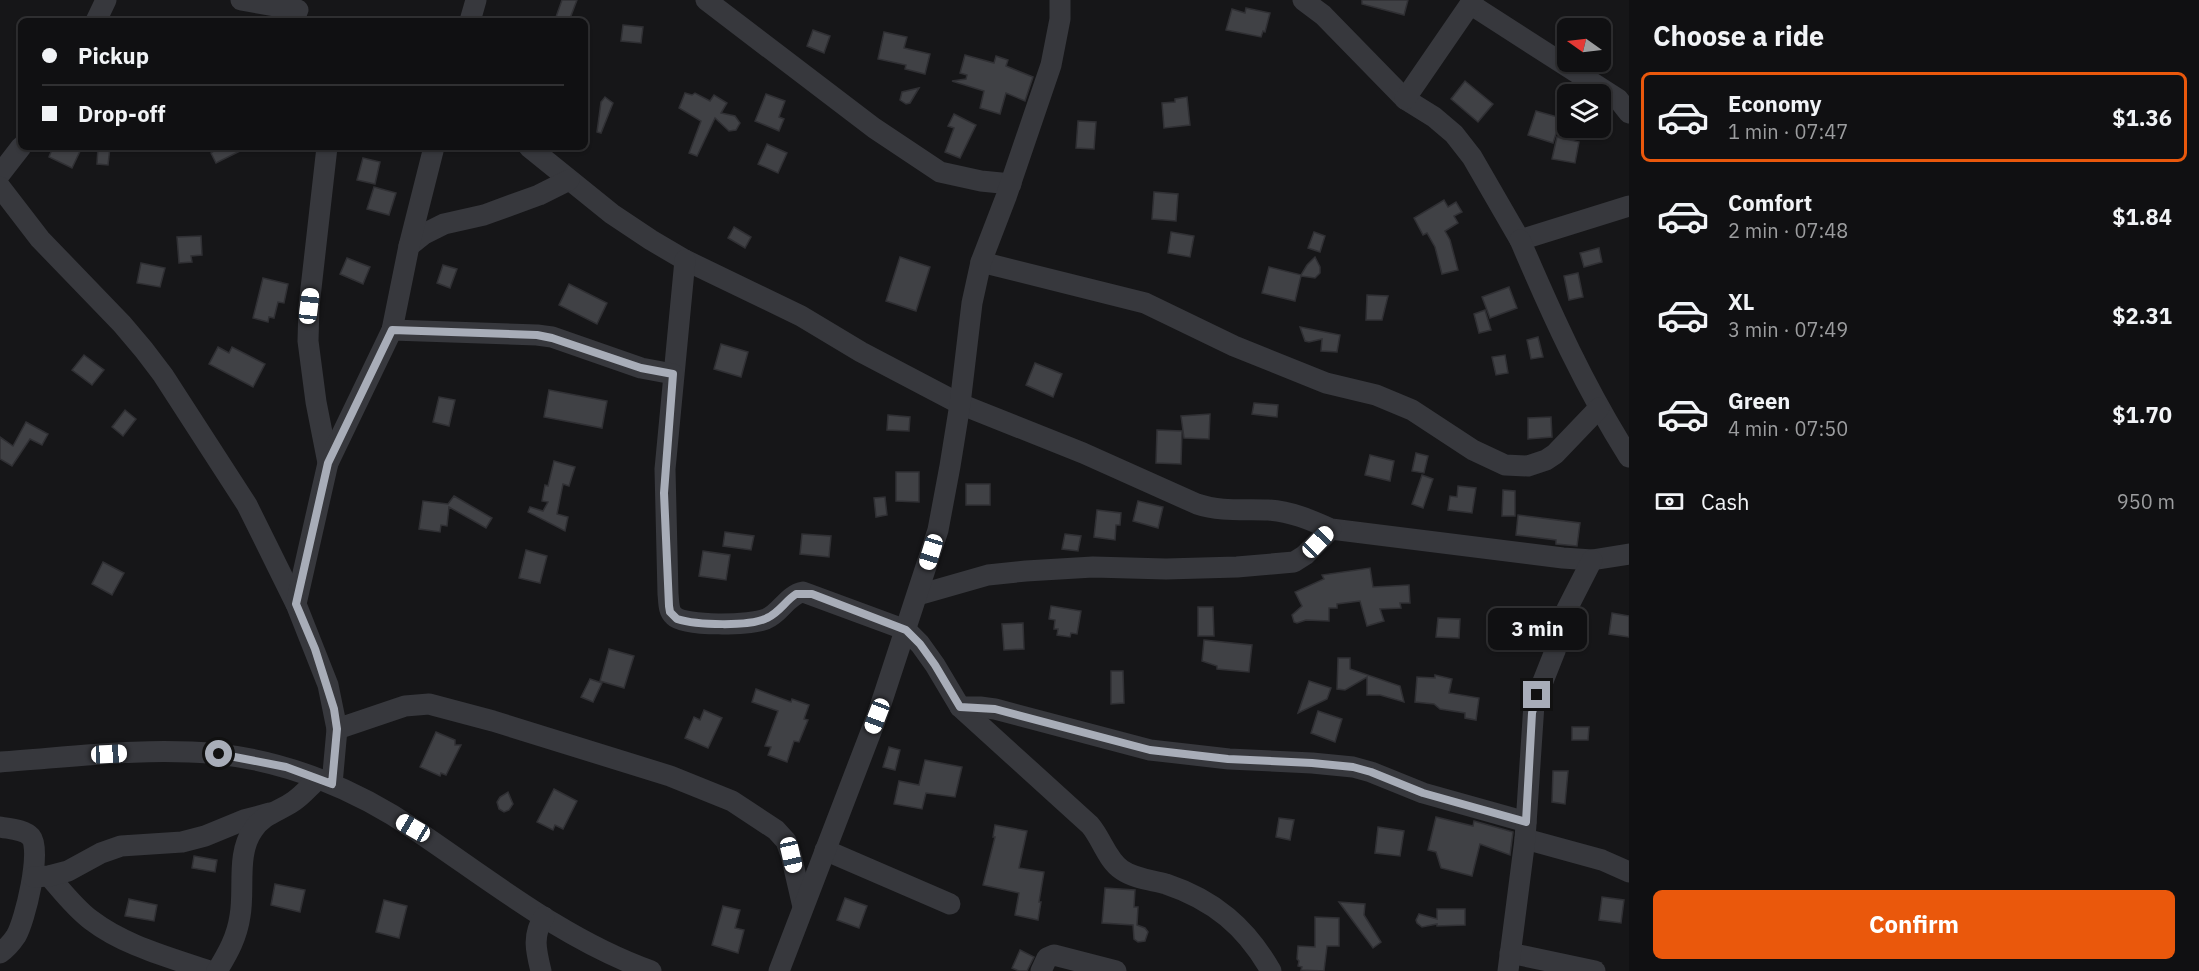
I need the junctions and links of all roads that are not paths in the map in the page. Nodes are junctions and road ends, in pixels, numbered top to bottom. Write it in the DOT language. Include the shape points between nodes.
graph roads {
  1 [pos="106,0"];
  2 [pos="241,0"];
  3 [pos="476,0"];
  4 [pos="706,0"];
  5 [pos="1060,0"];
  6 [pos="1303,0"];
  7 [pos="1472,2"];
  8 [pos="297,10"];
  9 [pos="97,18"];
  10 [pos="471,18"];
  11 [pos="1406,99"];
  12 [pos="1629,112"];
  13 [pos="19,150"];
  14 [pos="327,150"];
  15 [pos="433,150"];
  16 [pos="533,150"];
  17 [pos="0,174"];
  18 [pos="569,180"];
  19 [pos="1011,184"];
  20 [pos="0,187"];
  21 [pos="1629,206"];
  22 [pos="1520,240"];
  23 [pos="409,246"];
  24 [pos="685,261"];
  25 [pos="981,261"];
  26 [pos="392,330"];
  27 [pos="673,374"];
  28 [pos="960,404"];
  29 [pos="1599,408"];
  30 [pos="1629,457"];
  31 [pos="328,463"];
  32 [pos="1331,529"];
  33 [pos="1629,554"];
  34 [pos="1592,560"];
  35 [pos="918,595"];
  36 [pos="296,604"];
  37 [pos="906,630"];
  38 [pos="960,707"];
  39 [pos="337,729"];
  40 [pos="0,762"];
  41 [pos="325,781"];
  42 [pos="270,813"];
  43 [pos="0,827"];
  44 [pos="1525,831"];
  45 [pos="825,850"];
  46 [pos="1629,872"];
  47 [pos="41,877"];
  48 [pos="950,904"];
  49 [pos="802,907"];
  50 [pos="544,917"];
  51 [pos="0,953"];
  52 [pos="1509,962"];
  53 [pos="209,971"];
  54 [pos="217,971"];
  55 [pos="541,971"];
  56 [pos="651,971"];
  57 [pos="779,971"];
  58 [pos="1041,971"];
  59 [pos="1116,971"];
  60 [pos="1271,971"];
  61 [pos="1595,971"];
  1 -- 9 [label="street"];
  2 -- 8 [label="street"];
  3 -- 10 [label="street"];
  4 -- 19 [label="street" via="874,128 940,172"];
  5 -- 19 [label="street" via="1051,65"];
  6 -- 11 [label="street" via="1323,15"];
  7 -- 11 [label="street"];
  7 -- 12 [label="street" via="1618,99"];
  11 -- 22 [label="street" via="1454,134 1473,157"];
  13 -- 17 [label="street"];
  14 -- 31 [label="street" via="308,341"];
  15 -- 23 [label="street"];
  16 -- 18 [label="street"];
  18 -- 23 [label="street" via="500,210 444,224"];
  18 -- 24 [label="street" via="631,227"];
  19 -- 25 [label="street"];
  20 -- 36 [label="street" via="40,238 122,324 163,375 247,505"];
  21 -- 22 [label="street"];
  22 -- 29 [label="street" via="1553,318"];
  23 -- 26 [label="street"];
  24 -- 27 [label="street"];
  24 -- 28 [label="street" via="801,316"];
  25 -- 28 [label="street"];
  25 -- 29 [label="street" via="1145,303 1234,346 1326,383 1376,395 1412,410 1473,450 1505,465 1528,466 1546,460"];
  26 -- 27 [label="street" via="537,335 641,368"];
  26 -- 31 [label="street"];
  27 -- 37 [label="street" via="664,493 668,594 673,616 683,621 752,622 778,612 791,597 803,592"];
  28 -- 32 [label="street" via="1197,504 1216,509 1277,511"];
  28 -- 35 [label="street" via="938,530"];
  29 -- 30 [label="street"];
  31 -- 36 [label="street"];
  32 -- 34 [label="street"];
  32 -- 35 [label="street" via="1294,562 1237,567 1026,571 988,575"];
  33 -- 34 [label="street"];
  34 -- 44 [label="street" via="1567,609 1534,704"];
  35 -- 37 [label="street"];
  36 -- 39 [label="street" via="328,685"];
  37 -- 38 [label="street" via="935,665"];
  37 -- 45 [label="street"];
  38 -- 44 [label="street" via="995,709 1150,750 1353,767"];
  38 -- 60 [label="street" via="1090,825 1118,868 1183,890 1220,912 1252,940"];
  39 -- 41 [label="street"];
  39 -- 49 [label="street" via="405,706 429,704 670,776 732,801 776,830 791,855"];
  40 -- 41 [label="street" via="179,751 257,760"];
  41 -- 42 [label="street"];
  41 -- 50 [label="street" via="413,828"];
  42 -- 47 [label="street" via="182,843 121,846 68,871"];
  42 -- 54 [label="street" via="248,837 238,929"];
  43 -- 47 [label="street" via="29,834"];
  44 -- 46 [label="street"];
  44 -- 52 [label="street"];
  45 -- 48 [label="street"];
  45 -- 49 [label="street"];
  47 -- 51 [label="street" via="16,936"];
  47 -- 53 [label="street" via="102,928 148,950"];
  49 -- 57 [label="street"];
  50 -- 55 [label="street" via="535,940"];
  50 -- 56 [label="street" via="603,952"];
  52 -- 61 [label="street"];
  58 -- 59 [label="street" via="1047,958 1054,955"];
}
